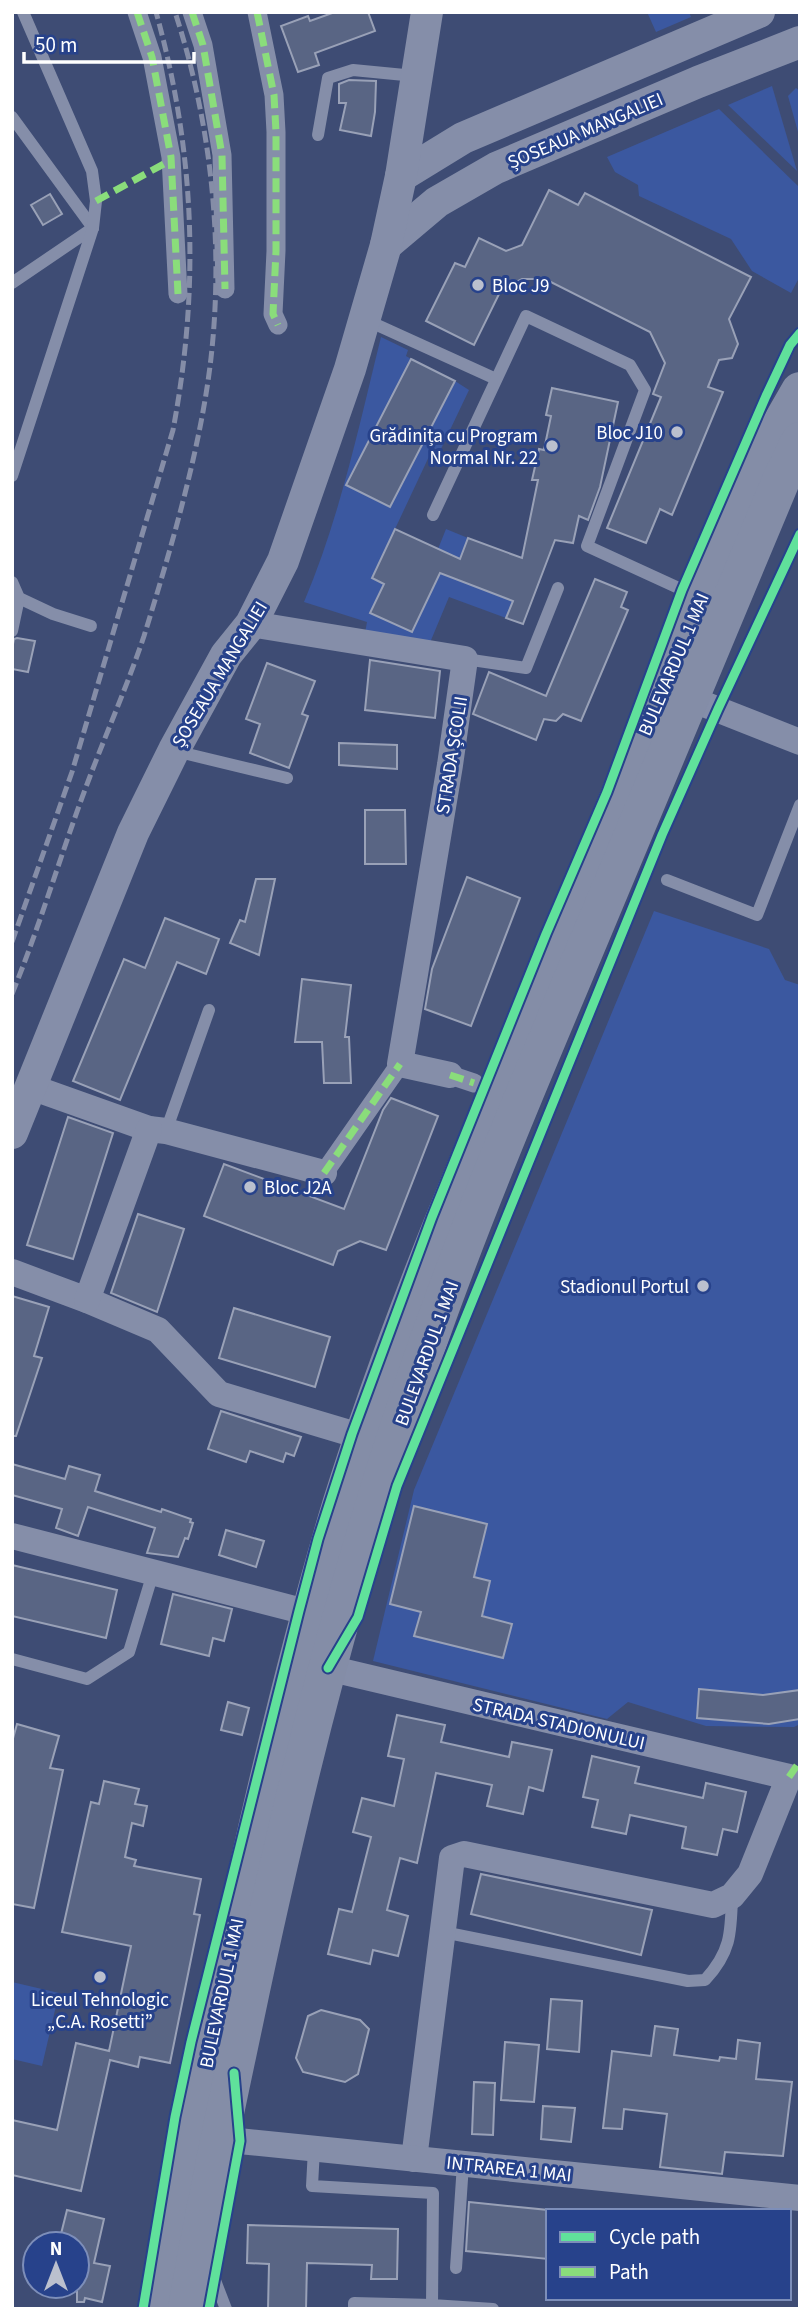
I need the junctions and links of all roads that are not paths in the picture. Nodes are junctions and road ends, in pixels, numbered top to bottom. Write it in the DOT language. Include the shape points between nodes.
graph roads {
  1 [pos="23,12"];
  2 [pos="137,12"];
  3 [pos="192,12"];
  4 [pos="257,12"];
  5 [pos="427,12"];
  6 [pos="759,12"];
  7 [pos="800,42"];
  8 [pos="417,76"];
  9 [pos="12,117"];
  10 [pos="318,135"];
  11 [pos="421,138"];
  12 [pos="401,176"];
  13 [pos="93,228"];
  14 [pos="386,245"];
  15 [pos="12,283"];
  16 [pos="225,289"];
  17 [pos="178,293"];
  18 [pos="365,320"];
  19 [pos="278,325"];
  20 [pos="496,379"];
  21 [pos="800,391"];
  22 [pos="800,441"];
  23 [pos="12,476"];
  24 [pos="433,515"];
  25 [pos="12,582"];
  26 [pos="558,589"];
  27 [pos="16,598"];
  28 [pos="701,598"];
  29 [pos="251,624"];
  30 [pos="91,626"];
  31 [pos="12,631"];
  32 [pos="465,659"];
  33 [pos="691,699"];
  34 [pos="800,742"];
  35 [pos="174,750"];
  36 [pos="287,778"];
  37 [pos="800,805"];
  38 [pos="667,880"];
  39 [pos="209,1010"];
  40 [pos="400,1064"];
  41 [pos="462,1079"];
  42 [pos="31,1087"];
  43 [pos="157,1130"];
  44 [pos="12,1133"];
  45 [pos="324,1173"];
  46 [pos="12,1272"];
  47 [pos="87,1300"];
  48 [pos="363,1437"];
  49 [pos="12,1536"];
  50 [pos="153,1573"];
  51 [pos="310,1613"];
  52 [pos="12,1659"];
  53 [pos="328,1668"];
  54 [pos="796,1781"];
  55 [pos="732,1896"];
  56 [pos="443,1932"];
  57 [pos="219,2139"];
  58 [pos="314,2148"];
  59 [pos="414,2159"];
  60 [pos="463,2164"];
  61 [pos="800,2197"];
  62 [pos="199,2239"];
  63 [pos="456,2268"];
  64 [pos="432,2305"];
  65 [pos="157,2309"];
  66 [pos="187,2309"];
  67 [pos="226,2309"];
  68 [pos="354,2309"];
  69 [pos="493,2309"];
  1 -- 13 [label="lane" via="92,171"];
  2 -- 17 [label="street" via="152,57 172,157"];
  3 -- 16 [label="street" via="203,45 222,155"];
  4 -- 19 [label="street" via="275,107 273,314"];
  5 -- 8 [label="street, ȘOSEAUA MANGALIEI"];
  6 -- 12 [label="street" via="463,138"];
  7 -- 14 [label="street, ȘOSEAUA MANGALIEI" via="496,168 437,202"];
  8 -- 10 [label="lane" via="353,70 328,78"];
  8 -- 12 [label="street, ȘOSEAUA MANGALIEI"];
  9 -- 13 [label="lane"];
  11 -- 12 [label="lane"];
  12 -- 14 [label="street, ȘOSEAUA MANGALIEI"];
  13 -- 15 [label="lane"];
  13 -- 23 [label="lane"];
  14 -- 18 [label="street, ȘOSEAUA MANGALIEI"];
  18 -- 20 [label="lane"];
  18 -- 29 [label="street, ȘOSEAUA MANGALIEI" via="284,561"];
  20 -- 24 [label="lane"];
  20 -- 28 [label="lane" via="526,316 630,365 645,390 587,546"];
  21 -- 28 [label="main road, BULEVARDUL 1 MAI" via="762,457"];
  22 -- 33 [label="main road, BULEVARDUL 1 MAI"];
  25 -- 27 [label="lane"];
  26 -- 32 [label="lane" via="526,668"];
  27 -- 30 [label="lane"];
  27 -- 31 [label="lane"];
  28 -- 48 [label="main road, BULEVARDUL 1 MAI" via="440,1230"];
  29 -- 32 [label="street"];
  29 -- 35 [label="street, ȘOSEAUA MANGALIEI" via="226,655"];
  32 -- 40 [label="street, STRADA ȘCOLII"];
  33 -- 34 [label="street"];
  33 -- 53 [label="main road, BULEVARDUL 1 MAI" via="432,1330 373,1506"];
  35 -- 36 [label="lane"];
  35 -- 42 [label="street, ȘOSEAUA MANGALIEI" via="134,833"];
  37 -- 38 [label="lane" via="757,915"];
  39 -- 43 [label="lane"];
  40 -- 41 [label="street"];
  40 -- 45 [label="street, STRADA ȘCOLII"];
  42 -- 43 [label="street"];
  42 -- 44 [label="street, ȘOSEAUA MANGALIEI"];
  43 -- 45 [label="street"];
  43 -- 47 [label="street"];
  46 -- 47 [label="street"];
  47 -- 48 [label="street" via="158,1330 219,1394"];
  48 -- 51 [label="main road, BULEVARDUL 1 MAI"];
  49 -- 50 [label="street"];
  50 -- 51 [label="street"];
  50 -- 52 [label="lane" via="129,1652 87,1679"];
  51 -- 65 [label="main road, BULEVARDUL 1 MAI" via="236,1919"];
  53 -- 54 [label="street, STRADA STADIONULUI"];
  53 -- 57 [label="main road, BULEVARDUL 1 MAI" via="267,1912"];
  54 -- 55 [label="street" via="750,1874"];
  55 -- 56 [label="lane" via="731,1940 719,1965 705,1980 688,1981"];
  55 -- 56 [label="street" via="713,1905 464,1854 452,1858"];
  56 -- 59 [label="street"];
  57 -- 58 [label="street, INTRAREA 1 MAI"];
  57 -- 62 [label="main road, BULEVARDUL 1 MAI"];
  58 -- 59 [label="street, INTRAREA 1 MAI"];
  58 -- 64 [label="lane" via="312,2186 433,2193"];
  59 -- 60 [label="street, INTRAREA 1 MAI"];
  60 -- 61 [label="street, INTRAREA 1 MAI" via="732,2196"];
  60 -- 63 [label="lane"];
  62 -- 66 [label="main road, BULEVARDUL 1 MAI"];
  62 -- 67 [label="lane"];
  64 -- 68 [label="lane" via="354,2303"];
  64 -- 69 [label="lane"];
}
